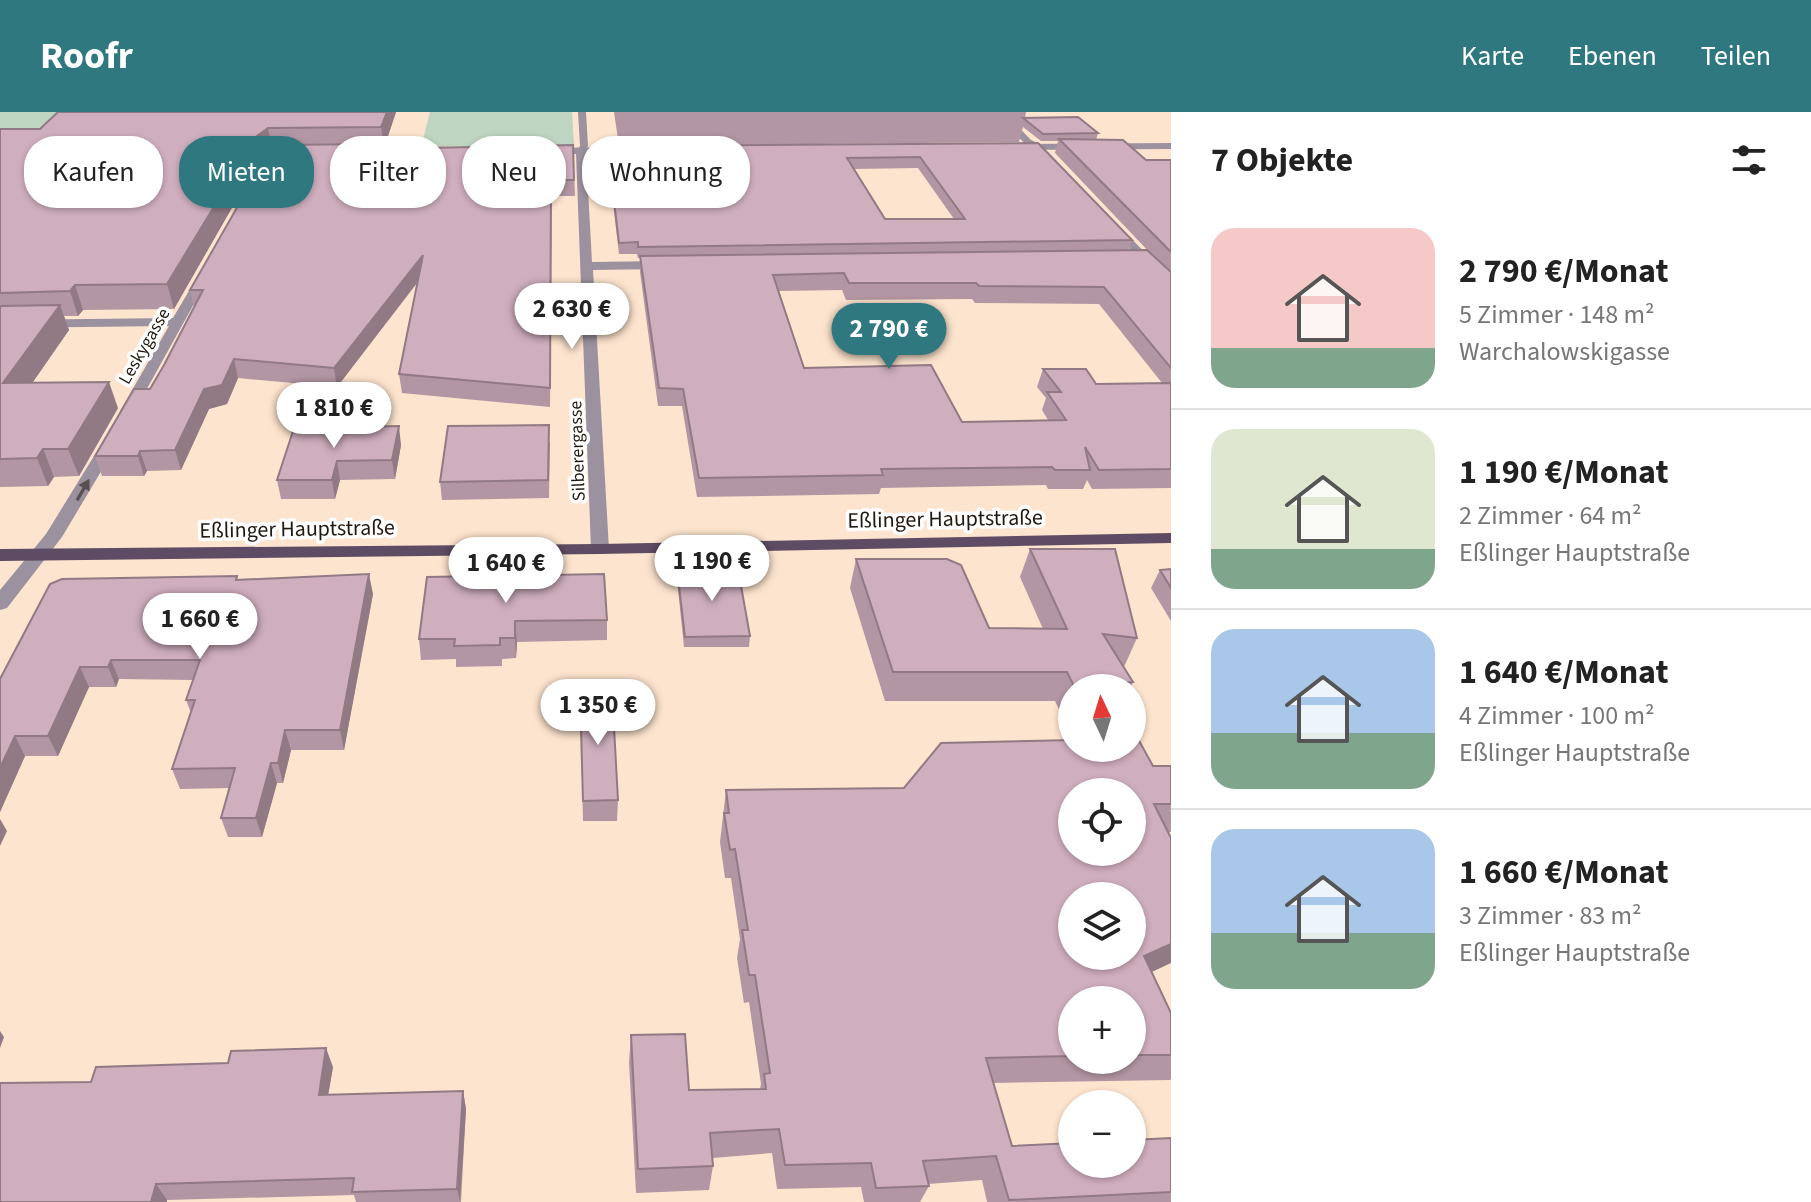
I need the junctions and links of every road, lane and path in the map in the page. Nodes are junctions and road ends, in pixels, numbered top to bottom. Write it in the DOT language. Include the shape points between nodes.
graph roads {
  1 [pos="582,112"];
  2 [pos="1000,112"];
  3 [pos="1171,146"];
  4 [pos="996,147"];
  5 [pos="1039,147"];
  6 [pos="566,151"];
  7 [pos="581,151"];
  8 [pos="1053,162"];
  9 [pos="1104,216"];
  10 [pos="214,257"];
  11 [pos="682,265"];
  12 [pos="588,266"];
  13 [pos="1171,286"];
  14 [pos="179,322"];
  15 [pos="0,324"];
  16 [pos="1171,538"];
  17 [pos="600,549"];
  18 [pos="0,555"];
  19 [pos="40,555"];
  20 [pos="0,604"];
  1 -- 7 [label="lane, Silberergasse"];
  2 -- 5 [label="lane"];
  3 -- 5 [label="street"];
  4 -- 5 [label="street"];
  5 -- 8 [label="street"];
  6 -- 7 [label="street"];
  7 -- 12 [label="street, Silberergasse"];
  9 -- 13 [label="street" via="1138,260"];
  10 -- 14 [label="street, Leskygasse"];
  11 -- 12 [label="street"];
  12 -- 17 [label="street, Silberergasse"];
  14 -- 15 [label="street"];
  19 -- 14 [label="street, Leskygasse, one-way" via="64,523"];
  16 -- 17 [label="main road, Eßlinger Hauptstraße"];
  17 -- 19 [label="main road, Eßlinger Hauptstraße"];
  18 -- 19 [label="main road, Eßlinger Hauptstraße"];
  19 -- 20 [label="street, Leskygasse" via="10,585"];
}
